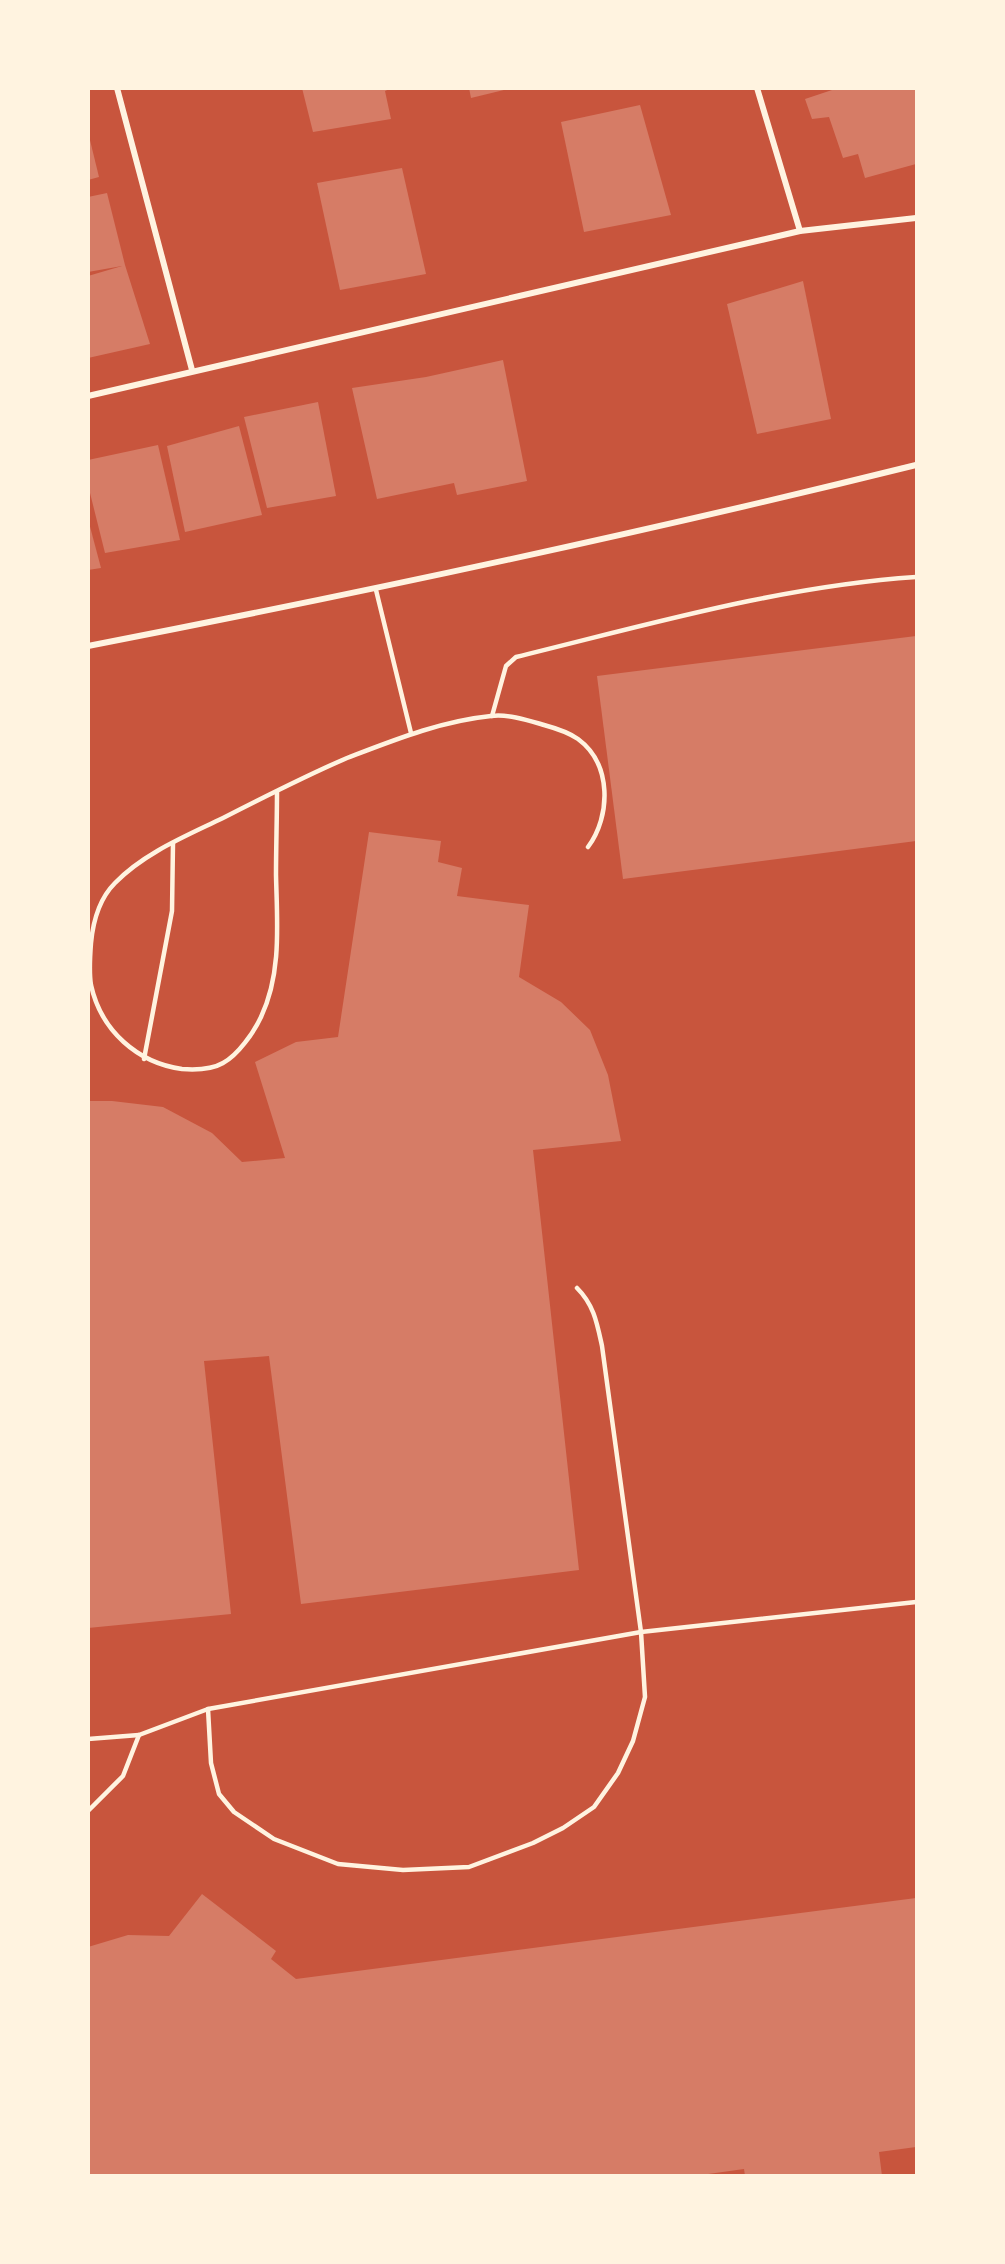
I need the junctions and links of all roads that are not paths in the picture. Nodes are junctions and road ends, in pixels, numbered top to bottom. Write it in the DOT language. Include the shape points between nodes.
graph roads {
  1 [pos="117,88"];
  2 [pos="758,88"];
  3 [pos="916,218"];
  4 [pos="800,231"];
  5 [pos="192,370"];
  6 [pos="88,396"];
  7 [pos="916,465"];
  8 [pos="916,577"];
  9 [pos="376,590"];
  10 [pos="88,646"];
  11 [pos="492,716"];
  12 [pos="411,733"];
  13 [pos="277,791"];
  14 [pos="173,843"];
  15 [pos="588,847"];
  16 [pos="144,1059"];
  17 [pos="577,1288"];
  18 [pos="916,1602"];
  19 [pos="641,1632"];
  20 [pos="208,1709"];
  21 [pos="140,1735"];
  22 [pos="88,1739"];
  23 [pos="88,1811"];
  1 -- 5 [label="street"];
  2 -- 4 [label="street"];
  3 -- 4 [label="street"];
  4 -- 5 [label="street"];
  5 -- 6 [label="street"];
  7 -- 9 [label="street" via="716,515"];
  8 -- 11 [label="lane" via="854,581 516,657 506,666"];
  9 -- 10 [label="street"];
  9 -- 12 [label="lane"];
  11 -- 12 [label="lane"];
  11 -- 15 [label="lane" via="524,719 558,729 591,752 605,797 604,818"];
  12 -- 13 [label="lane" via="317,770"];
  13 -- 14 [label="lane"];
  13 -- 16 [label="lane" via="277,941 273,985 261,1018 224,1063 199,1071"];
  14 -- 16 [label="lane" via="172,911"];
  14 -- 16 [label="lane" via="115,883 103,898 93,922 91,985 118,1039"];
  17 -- 19 [label="lane" via="589,1300 597,1319"];
  18 -- 19 [label="lane"];
  19 -- 20 [label="lane"];
  19 -- 20 [label="lane" via="645,1697 633,1741 618,1773 594,1807 533,1843 469,1867 404,1870 338,1863 274,1839 234,1812 219,1794 211,1763"];
  20 -- 21 [label="lane"];
  21 -- 22 [label="lane"];
  21 -- 23 [label="lane" via="123,1776"];
}
